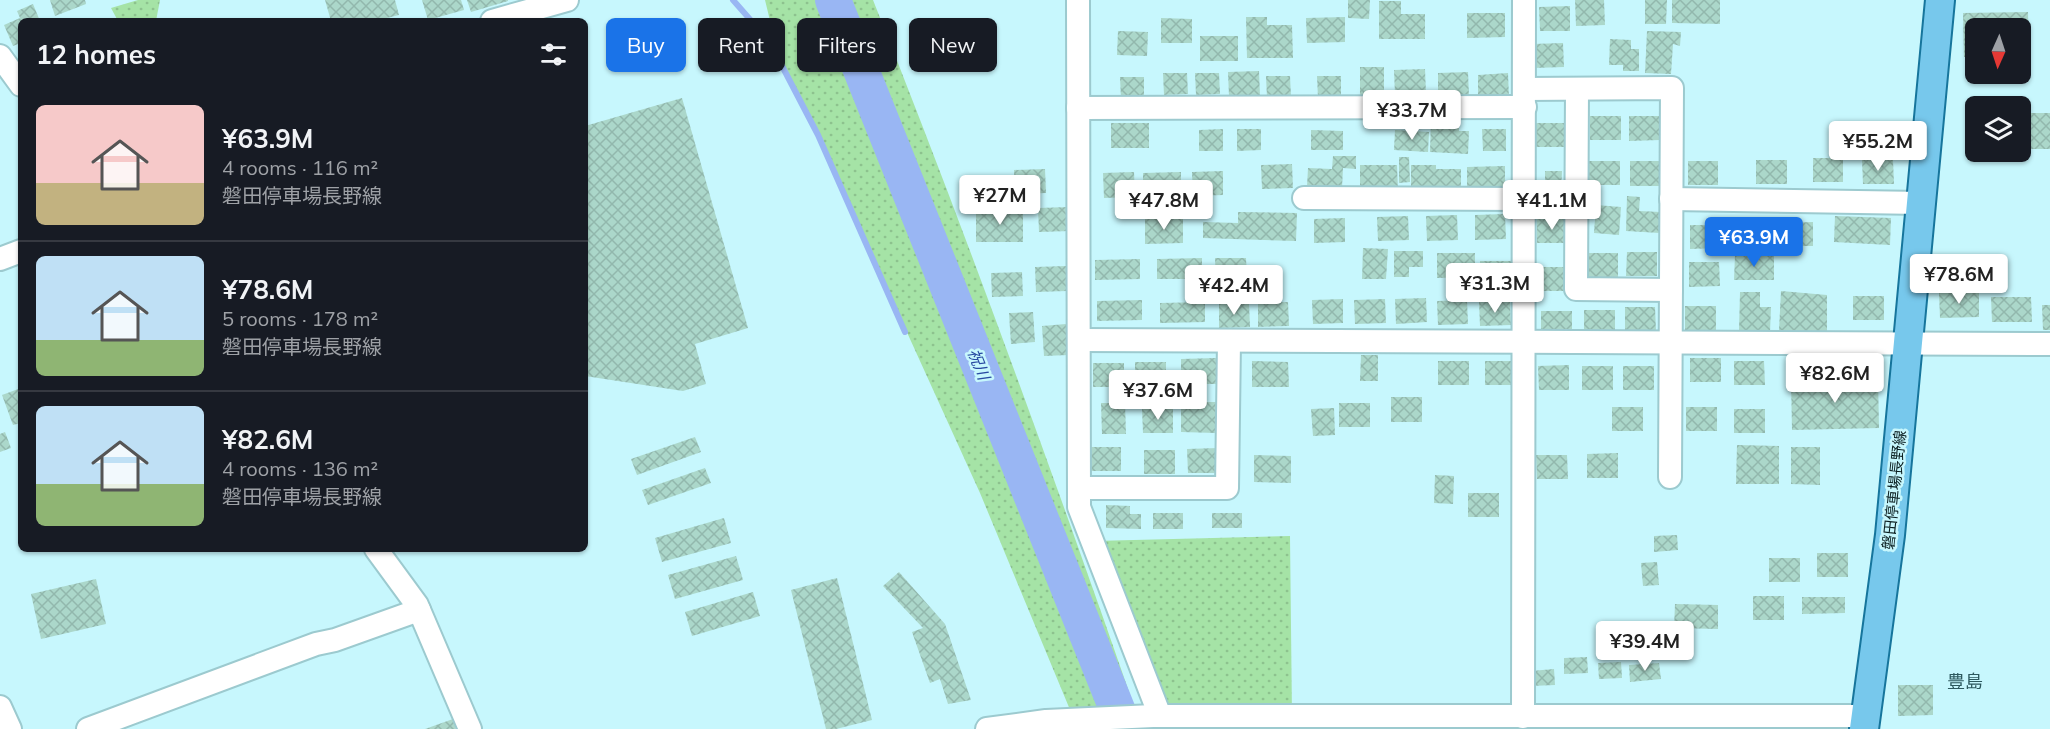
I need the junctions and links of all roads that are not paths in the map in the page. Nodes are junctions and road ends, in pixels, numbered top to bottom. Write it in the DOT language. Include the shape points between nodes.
graph roads {
  1 [pos="567,0"];
  2 [pos="1078,0"];
  3 [pos="1524,0"];
  4 [pos="1940,0"];
  5 [pos="503,18"];
  6 [pos="0,56"];
  7 [pos="18,81"];
  8 [pos="1577,89"];
  9 [pos="1525,98"];
  10 [pos="1078,108"];
  11 [pos="1304,198"];
  12 [pos="1524,199"];
  13 [pos="1671,199"];
  14 [pos="1922,203"];
  15 [pos="18,252"];
  16 [pos="0,259"];
  17 [pos="1671,290"];
  18 [pos="1079,340"];
  19 [pos="1229,340"];
  20 [pos="1523,342"];
  21 [pos="1671,342"];
  22 [pos="1908,343"];
  23 [pos="2050,344"];
  24 [pos="1670,477"];
  25 [pos="1079,488"];
  26 [pos="378,552"];
  27 [pos="419,610"];
  28 [pos="0,707"];
  29 [pos="1157,716"];
  30 [pos="1523,717"];
  31 [pos="1865,722"];
  32 [pos="1441,723"];
  33 [pos="10,729"];
  34 [pos="88,729"];
  35 [pos="470,729"];
  36 [pos="987,729"];
  1 -- 5 [label="street"];
  2 -- 10 [label="street"];
  3 -- 9 [label="street"];
  4 -- 14 [label="main road, 磐田停車場長野線"];
  6 -- 7 [label="street"];
  8 -- 9 [label="street"];
  8 -- 13 [label="street" via="1672,88"];
  8 -- 17 [label="street" via="1576,289"];
  9 -- 10 [label="street"];
  9 -- 12 [label="street"];
  10 -- 18 [label="street"];
  11 -- 12 [label="street"];
  12 -- 20 [label="street"];
  13 -- 14 [label="street"];
  13 -- 17 [label="street"];
  14 -- 22 [label="main road, 磐田停車場長野線"];
  15 -- 16 [label="street"];
  17 -- 21 [label="street"];
  18 -- 19 [label="street"];
  18 -- 25 [label="street"];
  19 -- 20 [label="street"];
  19 -- 25 [label="street" via="1227,488"];
  20 -- 21 [label="street"];
  20 -- 30 [label="street"];
  21 -- 22 [label="street"];
  21 -- 24 [label="street"];
  22 -- 23 [label="street"];
  22 -- 31 [label="main road, 磐田停車場長野線" via="1890,535"];
  25 -- 29 [label="street" via="1079,507"];
  26 -- 27 [label="street"];
  27 -- 34 [label="street"];
  27 -- 35 [label="street"];
  28 -- 33 [label="street"];
  29 -- 32 [label="street"];
  29 -- 36 [label="street" via="1084,718"];
  30 -- 31 [label="street"];
  30 -- 32 [label="street"];
}
